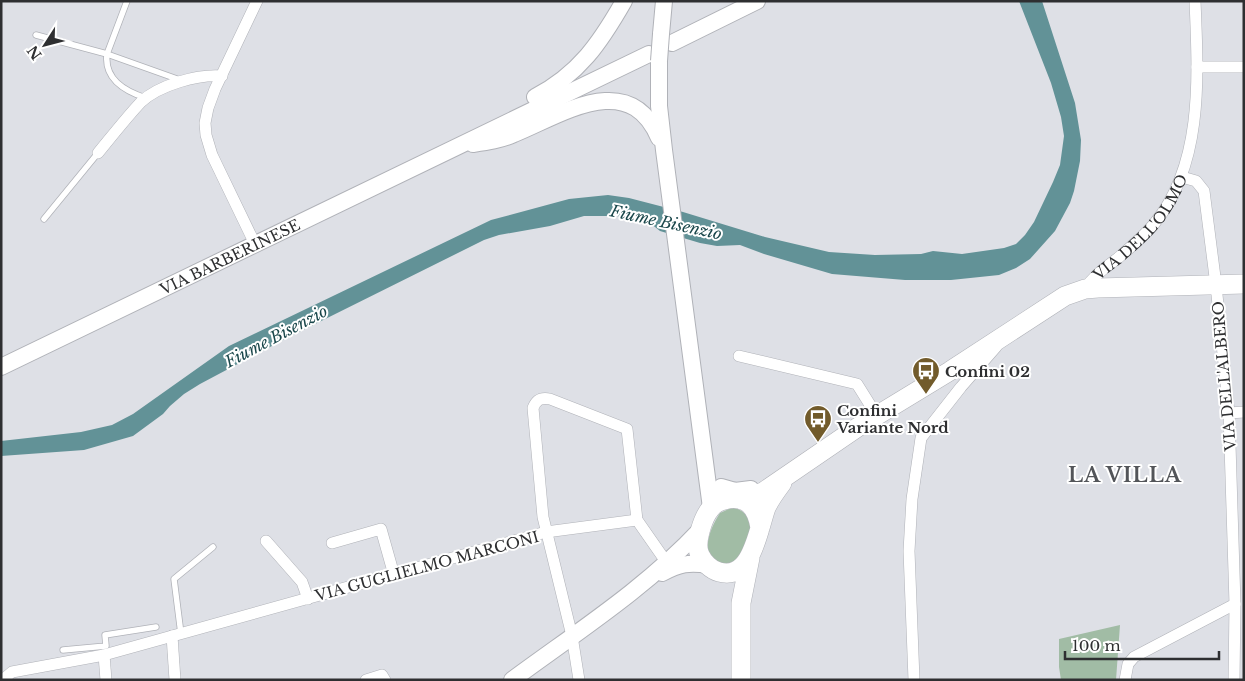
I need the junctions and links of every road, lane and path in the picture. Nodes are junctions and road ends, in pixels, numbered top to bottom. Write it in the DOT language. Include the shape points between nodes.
graph roads {
  1 [pos="127,1"];
  2 [pos="258,1"];
  3 [pos="624,1"];
  4 [pos="664,1"];
  5 [pos="757,1"];
  6 [pos="1195,1"];
  7 [pos="36,35"];
  8 [pos="666,39"];
  9 [pos="107,54"];
  10 [pos="654,58"];
  11 [pos="1197,67"];
  12 [pos="1244,67"];
  13 [pos="222,76"];
  14 [pos="184,81"];
  15 [pos="146,98"];
  16 [pos="458,145"];
  17 [pos="98,153"];
  18 [pos="664,156"];
  19 [pos="1182,177"];
  20 [pos="44,220"];
  21 [pos="255,244"];
  22 [pos="1244,284"];
  23 [pos="1216,285"];
  24 [pos="1085,289"];
  25 [pos="739,356"];
  26 [pos="1,367"];
  27 [pos="955,379"];
  28 [pos="1244,412"];
  29 [pos="1230,413"];
  30 [pos="877,416"];
  31 [pos="703,457"];
  32 [pos="784,478"];
  33 [pos="721,487"];
  34 [pos="739,499"];
  35 [pos="711,508"];
  36 [pos="637,520"];
  37 [pos="760,528"];
  38 [pos="701,529"];
  39 [pos="546,532"];
  40 [pos="266,541"];
  41 [pos="332,543"];
  42 [pos="213,547"];
  43 [pos="684,548"];
  44 [pos="750,558"];
  45 [pos="666,563"];
  46 [pos="714,569"];
  47 [pos="394,575"];
  48 [pos="642,584"];
  49 [pos="308,599"];
  50 [pos="741,603"];
  51 [pos="1235,604"];
  52 [pos="1244,614"];
  53 [pos="156,627"];
  54 [pos="176,635"];
  55 [pos="572,636"];
  56 [pos="63,650"];
  57 [pos="104,655"];
  58 [pos="6,680"];
  59 [pos="106,680"];
  60 [pos="176,680"];
  61 [pos="366,680"];
  62 [pos="386,680"];
  63 [pos="512,680"];
  64 [pos="579,680"];
  65 [pos="741,680"];
  66 [pos="914,680"];
  67 [pos="1125,680"];
  68 [pos="1234,680"];
  1 -- 9 [label="lane"];
  2 -- 13 [label="street"];
  3 -- 16 [label="main road" via="596,47 571,74 546,92 486,122"];
  4 -- 8 [label="main road"];
  5 -- 8 [label="main road"];
  6 -- 11 [label="street, VIA DELL'OLMO"];
  7 -- 9 [label="lane"];
  8 -- 10 [label="main road, bridge"];
  9 -- 14 [label="lane"];
  9 -- 15 [label="lane" via="107,67 115,81 129,92"];
  10 -- 16 [label="main road"];
  10 -- 18 [label="main road"];
  11 -- 12 [label="street"];
  11 -- 19 [label="street, VIA DELL'OLMO" via="1192,129"];
  13 -- 14 [label="street" via="207,75"];
  13 -- 21 [label="street" via="205,118 206,135 212,155"];
  14 -- 15 [label="street"];
  15 -- 17 [label="street"];
  16 -- 18 [label="main road" via="502,138 580,105 610,101 632,106 644,115 653,126"];
  16 -- 21 [label="main road, VIA BARBERINESE"];
  17 -- 20 [label="lane"];
  18 -- 31 [label="main road"];
  19 -- 23 [label="street, VIA DELL'ALBERO" via="1196,181 1204,191"];
  19 -- 24 [label="street, VIA DELL'OLMO" via="1154,224 1100,270"];
  21 -- 26 [label="main road, VIA BARBERINESE"];
  22 -- 23 [label="main road"];
  23 -- 24 [label="main road"];
  23 -- 29 [label="street, VIA DELL'ALBERO"];
  24 -- 27 [label="main road, VIA DELL'OLMO" via="1059,300 1008,333"];
  25 -- 30 [label="street" via="857,384"];
  27 -- 30 [label="main road, VIA DELL'OLMO"];
  27 -- 66 [label="street" via="921,438 912,499 909,551"];
  28 -- 29 [label="street"];
  29 -- 51 [label="street, VIA DELL'ALBERO"];
  30 -- 32 [label="main road, VIA DELL'OLMO"];
  31 -- 33 [label="main road"];
  31 -- 35 [label="main road"];
  31 -- 43 [label="main road" via="701,503"];
  32 -- 33 [label="main road" via="748,490"];
  32 -- 34 [label="main road" via="763,492"];
  32 -- 37 [label="main road" via="770,500"];
  33 -- 34 [label="main road"];
  34 -- 35 [label="main road" via="720,501"];
  34 -- 37 [label="main road" via="756,512"];
  35 -- 38 [label="main road"];
  36 -- 39 [label="street, VIA GUGLIELMO MARCONI"];
  36 -- 39 [label="street" via="627,429 541,398 533,408"];
  36 -- 45 [label="street"];
  37 -- 44 [label="main road"];
  38 -- 43 [label="main road"];
  38 -- 46 [label="main road" via="698,550 703,560"];
  39 -- 47 [label="street, VIA GUGLIELMO MARCONI"];
  39 -- 55 [label="street"];
  40 -- 49 [label="street, VIA GUGLIELMO MARCONI" via="302,582"];
  41 -- 47 [label="street" via="381,529"];
  42 -- 54 [label="lane" via="174,579"];
  43 -- 45 [label="main road"];
  44 -- 46 [label="main road" via="737,570 727,573"];
  44 -- 50 [label="main road"];
  45 -- 48 [label="main road"];
  46 -- 48 [label="main road" via="687,563 677,565"];
  46 -- 50 [label="main road" via="732,582"];
  47 -- 49 [label="street, VIA GUGLIELMO MARCONI"];
  48 -- 55 [label="main road"];
  49 -- 54 [label="street, VIA GUGLIELMO MARCONI"];
  50 -- 65 [label="main road"];
  51 -- 52 [label="lane"];
  51 -- 67 [label="street" via="1134,657 1128,664"];
  51 -- 68 [label="street, VIA DELL'ALBERO"];
  53 -- 56 [label="lane" via="105,635 106,646"];
  54 -- 57 [label="street, VIA GUGLIELMO MARCONI"];
  54 -- 60 [label="street"];
  55 -- 63 [label="main road"];
  55 -- 64 [label="street"];
  57 -- 58 [label="street, VIA GUGLIELMO MARCONI" via="12,672"];
  57 -- 59 [label="street"];
  61 -- 62 [label="street" via="382,675"];
}
